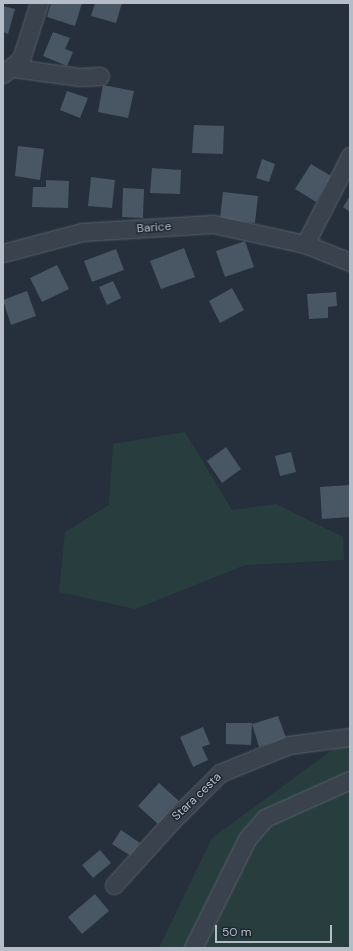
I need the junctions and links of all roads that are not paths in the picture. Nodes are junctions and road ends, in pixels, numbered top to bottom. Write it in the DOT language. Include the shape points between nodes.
graph roads {
  1 [pos="39,3"];
  2 [pos="8,71"];
  3 [pos="100,76"];
  4 [pos="350,156"];
  5 [pos="305,244"];
  6 [pos="3,253"];
  7 [pos="350,262"];
  8 [pos="350,737"];
  9 [pos="350,780"];
  10 [pos="114,885"];
  11 [pos="193,948"];
  1 -- 2 [label="street" via="21,59"];
  2 -- 3 [label="street" via="80,77"];
  4 -- 5 [label="street"];
  5 -- 6 [label="street, Barice" via="213,224 82,232"];
  5 -- 7 [label="street, Barice"];
  8 -- 10 [label="street, Stara cesta" via="289,745 220,773"];
  9 -- 11 [label="street" via="265,818 247,839"];
}
